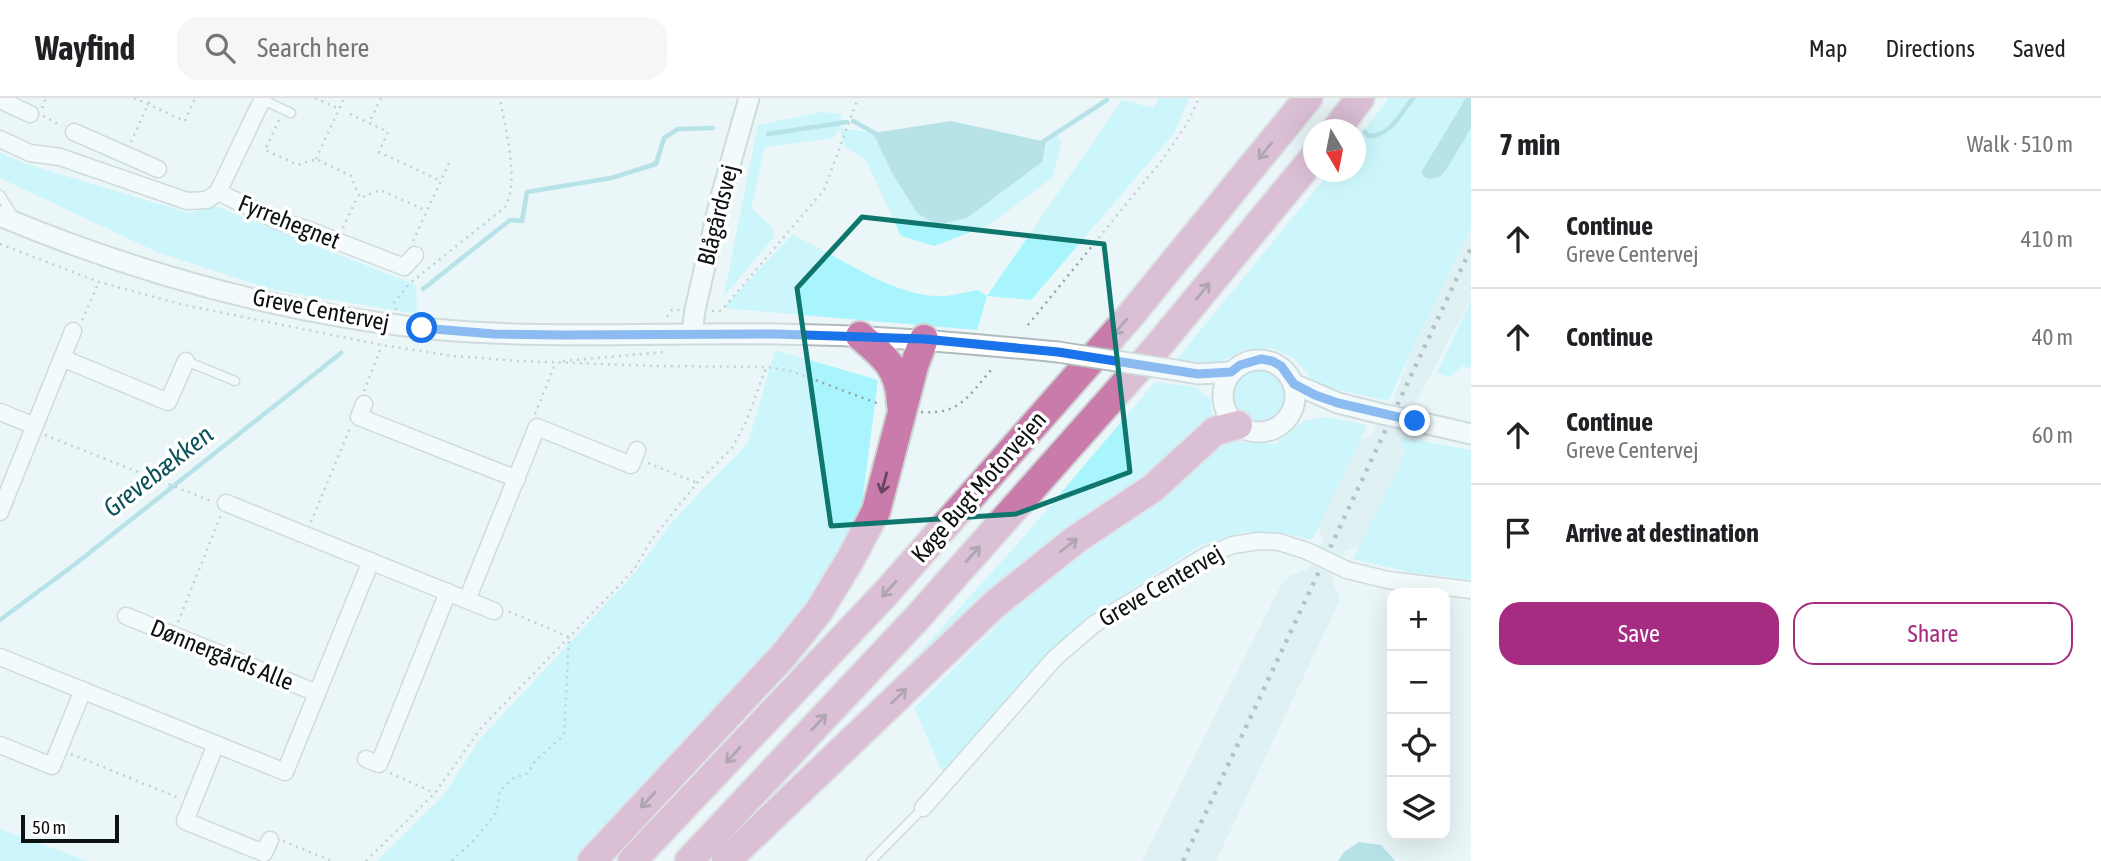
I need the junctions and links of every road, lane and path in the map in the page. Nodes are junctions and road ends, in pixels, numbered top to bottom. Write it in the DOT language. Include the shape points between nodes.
graph roads {
  1 [pos="134,98"];
  2 [pos="151,98"];
  3 [pos="195,98"];
  4 [pos="315,98"];
  5 [pos="344,98"];
  6 [pos="381,98"];
  7 [pos="500,98"];
  8 [pos="749,98"];
  9 [pos="858,98"];
  10 [pos="1199,98"];
  11 [pos="1308,98"];
  12 [pos="1360,98"];
  13 [pos="263,99"];
  14 [pos="1,103"];
  15 [pos="148,104"];
  16 [pos="339,109"];
  17 [pos="287,111"];
  18 [pos="30,114"];
  19 [pos="350,114"];
  20 [pos="1344,119"];
  21 [pos="369,123"];
  22 [pos="74,132"];
  23 [pos="0,139"];
  24 [pos="125,154"];
  25 [pos="316,159"];
  26 [pos="449,163"];
  27 [pos="159,169"];
  28 [pos="1303,170"];
  29 [pos="115,177"];
  30 [pos="441,181"];
  31 [pos="218,192"];
  32 [pos="0,195"];
  33 [pos="360,198"];
  34 [pos="427,211"];
  35 [pos="8,219"];
  36 [pos="338,242"];
  37 [pos="415,255"];
  38 [pos="99,282"];
  39 [pos="394,303"];
  40 [pos="721,311"];
  41 [pos="1028,325"];
  42 [pos="73,331"];
  43 [pos="692,333"];
  44 [pos="860,335"];
  45 [pos="924,339"];
  46 [pos="382,345"];
  47 [pos="62,358"];
  48 [pos="186,361"];
  49 [pos="767,367"];
  50 [pos="991,370"];
  51 [pos="1231,372"];
  52 [pos="1198,374"];
  53 [pos="235,381"];
  54 [pos="1294,384"];
  55 [pos="1223,395"];
  56 [pos="1338,403"];
  57 [pos="1294,409"];
  58 [pos="361,410"];
  59 [pos="0,412"];
  60 [pos="911,415"];
  61 [pos="1238,425"];
  62 [pos="35,426"];
  63 [pos="537,427"];
  64 [pos="1471,434"];
  65 [pos="636,454"];
  66 [pos="517,479"];
  67 [pos="697,483"];
  68 [pos="226,503"];
  69 [pos="0,512"];
  70 [pos="306,535"];
  71 [pos="371,561"];
  72 [pos="1471,590"];
  73 [pos="448,592"];
  74 [pos="467,600"];
  75 [pos="494,611"];
  76 [pos="127,616"];
  77 [pos="173,635"];
  78 [pos="569,637"];
  79 [pos="0,657"];
  80 [pos="83,690"];
  81 [pos="317,693"];
  82 [pos="216,744"];
  83 [pos="0,745"];
  84 [pos="58,749"];
  85 [pos="372,762"];
  86 [pos="435,793"];
  87 [pos="192,803"];
  88 [pos="923,808"];
  89 [pos="270,840"];
  90 [pos="332,861"];
  91 [pos="366,861"];
  92 [pos="452,861"];
  93 [pos="592,861"];
  94 [pos="632,861"];
  95 [pos="689,861"];
  96 [pos="726,861"];
  97 [pos="871,861"];
  1 -- 15 [label="path"];
  2 -- 15 [label="path"];
  3 -- 15 [label="path" via="185,121"];
  4 -- 16 [label="path"];
  5 -- 16 [label="path"];
  6 -- 21 [label="path"];
  7 -- 39 [label="path" via="512,196 506,207 409,284"];
  8 -- 43 [label="street, Blågårdsvej" via="720,200"];
  9 -- 40 [label="path" via="824,190"];
  10 -- 41 [label="path" via="1162,160"];
  11 -- 94 [label="highway, Køge Bugt Motorvejen, one-way" via="1130,316 894,584"];
  12 -- 20 [label="highway"];
  13 -- 17 [label="lane"];
  13 -- 31 [label="street, Fyrrehegnet"];
  14 -- 18 [label="street"];
  15 -- 24 [label="path"];
  16 -- 25 [label="path"];
  17 -- 25 [label="path" via="265,150 298,165"];
  18 -- 22 [label="path"];
  19 -- 21 [label="path"];
  21 -- 30 [label="path" via="388,132 379,152"];
  22 -- 24 [label="street"];
  23 -- 29 [label="street" via="30,153 60,157"];
  24 -- 27 [label="street"];
  24 -- 29 [label="street"];
  25 -- 33 [label="path" via="351,176"];
  26 -- 30 [label="path"];
  95 -- 28 [label="highway, Køge Bugt Motorvejen, one-way" via="927,607 1159,345"];
  29 -- 31 [label="street" via="187,201 207,200"];
  30 -- 34 [label="path"];
  31 -- 36 [label="street, Fyrrehegnet" via="278,221"];
  32 -- 35 [label="lane"];
  33 -- 34 [label="path" via="380,190"];
  33 -- 36 [label="path"];
  34 -- 37 [label="path" via="413,240"];
  35 -- 43 [label="street, Greve Centervej" via="171,277 348,318 494,334"];
  36 -- 37 [label="street, Fyrrehegnet" via="404,267"];
  38 -- 42 [label="path" via="79,328"];
  42 -- 47 [label="street"];
  43 -- 44 [label="street, Greve Centervej"];
  43 -- 63 [label="path" via="671,351 556,362 534,418"];
  44 -- 45 [label="street, Greve Centervej"];
  44 -- 60 [label="highway" via="887,359"];
  45 -- 52 [label="street, Greve Centervej, bridge" via="1058,352"];
  45 -- 60 [label="highway"];
  46 -- 58 [label="path"];
  47 -- 48 [label="street" via="169,401"];
  47 -- 62 [label="street"];
  48 -- 53 [label="lane"];
  49 -- 67 [label="path" via="732,448"];
  50 -- 60 [label="path" via="963,404 938,414"];
  51 -- 52 [label="street, Greve Centervej"];
  51 -- 54 [label="street" via="1250,361 1272,361"];
  51 -- 55 [label="street"];
  52 -- 55 [label="street"];
  54 -- 56 [label="street"];
  54 -- 57 [label="street"];
  55 -- 61 [label="street" via="1227,412"];
  56 -- 57 [label="street"];
  56 -- 64 [label="street, bridge"];
  57 -- 61 [label="street" via="1270,431"];
  58 -- 66 [label="street"];
  58 -- 70 [label="path"];
  59 -- 62 [label="street"];
  60 -- 93 [label="highway, one-way" via="876,511 819,611 782,657"];
  96 -- 61 [label="highway, one-way" via="995,604 1075,540 1153,488 1215,431"];
  62 -- 68 [label="path" via="41,433 216,503"];
  62 -- 69 [label="street"];
  63 -- 65 [label="street" via="631,465"];
  63 -- 66 [label="street"];
  65 -- 67 [label="path"];
  66 -- 74 [label="street"];
  67 -- 78 [label="path" via="633,571"];
  68 -- 70 [label="street"];
  68 -- 77 [label="path"];
  70 -- 71 [label="street"];
  71 -- 73 [label="street"];
  71 -- 81 [label="street, Dønnergårds Alle"];
  72 -- 88 [label="street, Greve Centervej, bridge" via="1388,580 1348,570 1279,542 1233,545 1206,555 1093,625 1055,658"];
  73 -- 74 [label="street"];
  73 -- 85 [label="street"];
  74 -- 75 [label="street"];
  75 -- 78 [label="path" via="497,606"];
  76 -- 77 [label="street, Dønnergårds Alle"];
  77 -- 81 [label="street, Dønnergårds Alle"];
  78 -- 86 [label="path" via="481,728"];
  78 -- 92 [label="path" via="564,735 528,773 500,791 496,813"];
  79 -- 80 [label="street, Dønnergårds Alle"];
  80 -- 82 [label="street, Dønnergårds Alle"];
  80 -- 84 [label="street"];
  81 -- 82 [label="street, Dønnergårds Alle" via="285,772"];
  82 -- 87 [label="street"];
  83 -- 84 [label="street" via="52,766"];
  84 -- 87 [label="path"];
  85 -- 86 [label="path"];
  86 -- 91 [label="path"];
  87 -- 89 [label="street" via="185,821 264,853"];
  88 -- 97 [label="lane"];
  89 -- 90 [label="path" via="278,839"];
}
